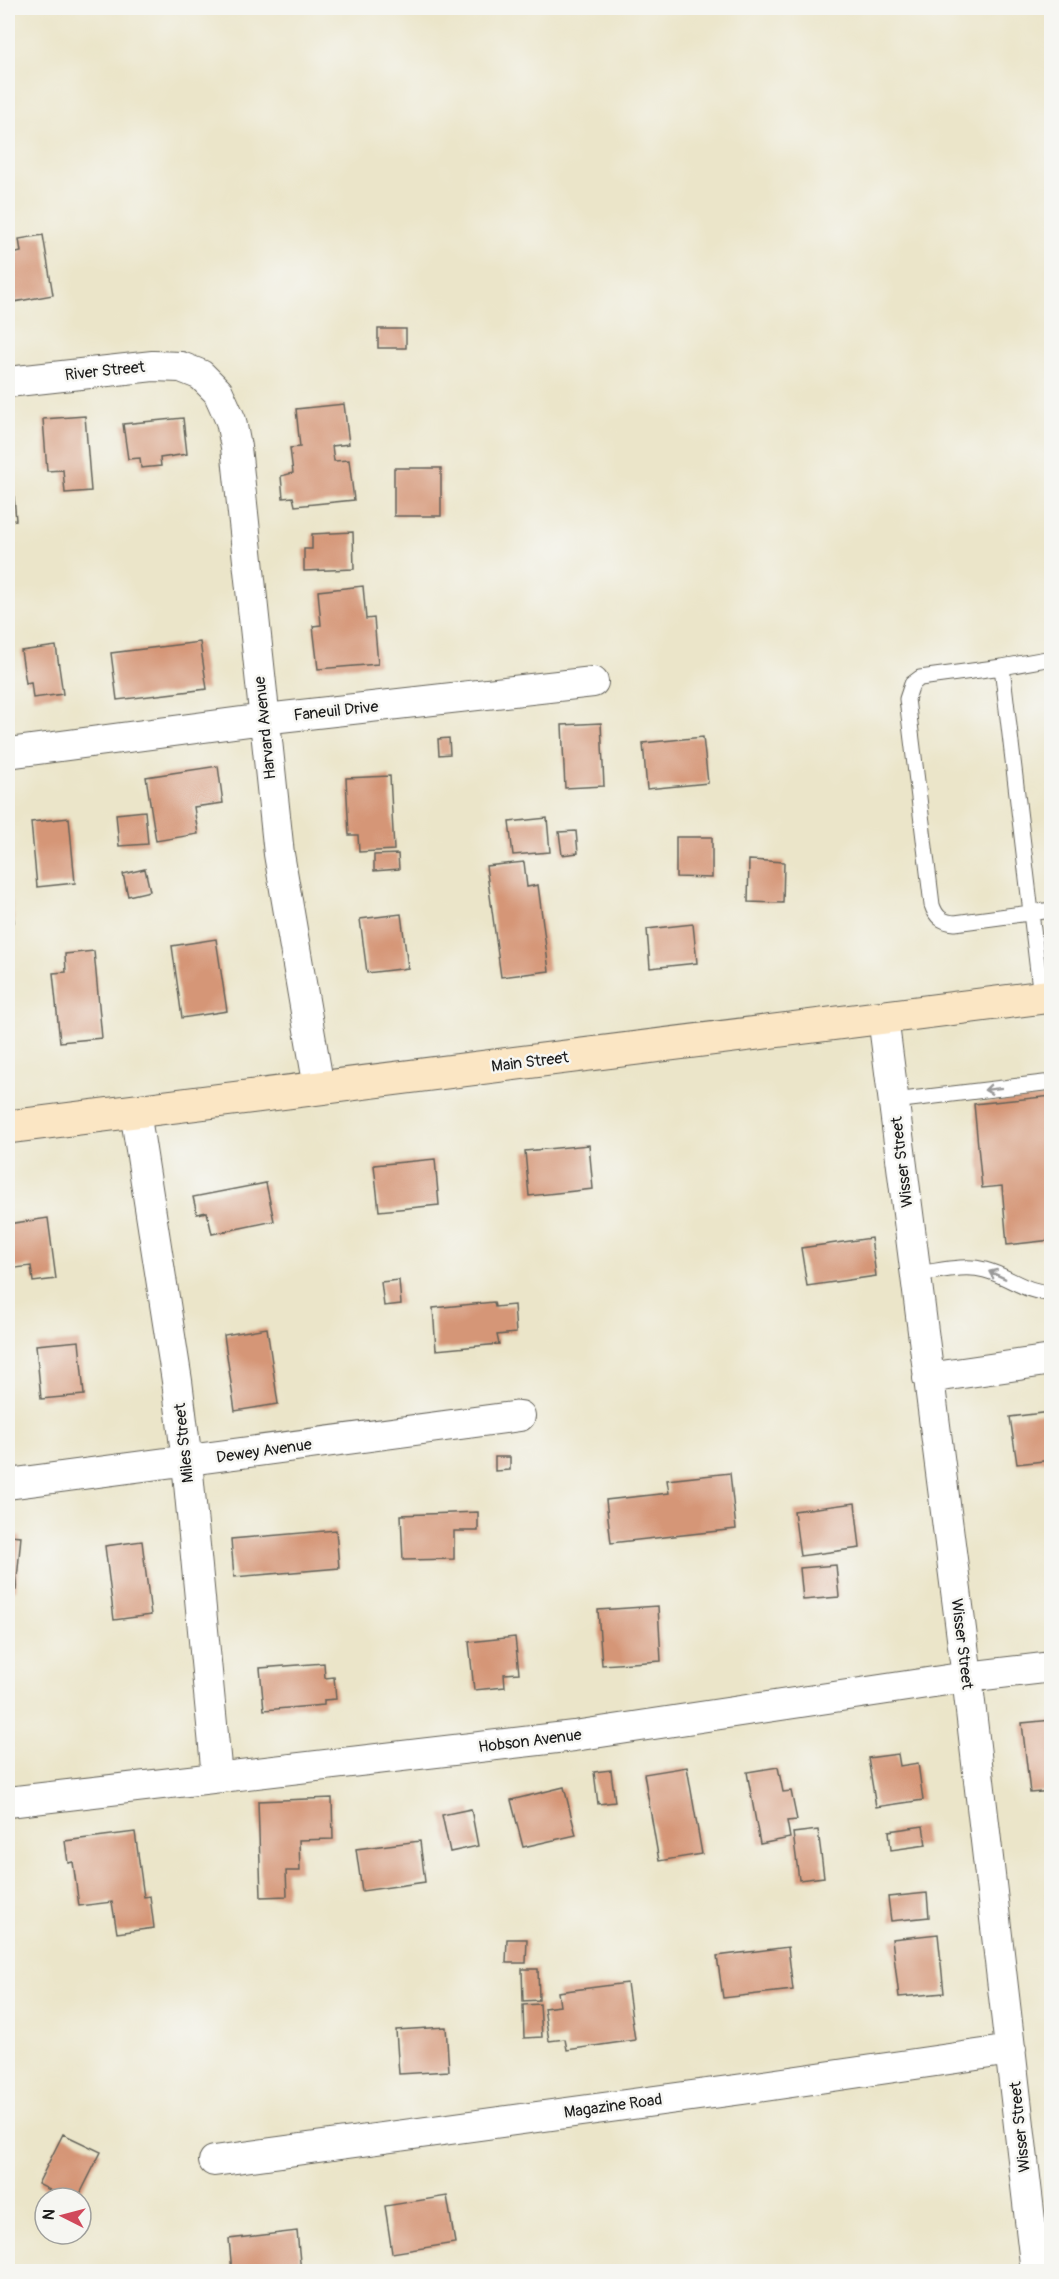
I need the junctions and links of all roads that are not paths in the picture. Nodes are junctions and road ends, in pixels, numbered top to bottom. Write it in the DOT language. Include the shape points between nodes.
graph roads {
  1 [pos="201,375"];
  2 [pos="8,382"];
  3 [pos="1052,658"];
  4 [pos="1002,667"];
  5 [pos="593,682"];
  6 [pos="264,719"];
  7 [pos="8,753"];
  8 [pos="1052,910"];
  9 [pos="1031,913"];
  10 [pos="1046,997"];
  11 [pos="883,1017"];
  12 [pos="1052,1082"];
  13 [pos="319,1088"];
  14 [pos="894,1101"];
  15 [pos="135,1110"];
  16 [pos="8,1127"];
  17 [pos="915,1274"];
  18 [pos="1052,1293"];
  19 [pos="1052,1360"];
  20 [pos="928,1378"];
  21 [pos="520,1416"];
  22 [pos="187,1462"];
  23 [pos="8,1484"];
  24 [pos="1052,1667"];
  25 [pos="967,1677"];
  26 [pos="217,1777"];
  27 [pos="8,1802"];
  28 [pos="1011,2050"];
  29 [pos="214,2161"];
  30 [pos="1036,2271"];
  1 -- 2 [label="street, River Street" via="181,367 153,366"];
  1 -- 6 [label="street, Harvard Avenue" via="225,405 236,447"];
  3 -- 4 [label="lane"];
  4 -- 9 [label="lane"];
  4 -- 9 [label="lane" via="920,678 907,694 936,915 950,922"];
  5 -- 6 [label="street, Faneuil Drive"];
  6 -- 7 [label="street, Faneuil Drive"];
  6 -- 13 [label="street, Harvard Avenue" via="279,854"];
  8 -- 9 [label="lane"];
  9 -- 10 [label="lane"];
  10 -- 11 [label="main road, Main Street"];
  11 -- 13 [label="main road, Main Street"];
  11 -- 14 [label="street, Wisser Street"];
  12 -- 14 [label="lane, one-way"];
  13 -- 15 [label="main road, Main Street"];
  14 -- 17 [label="street, Wisser Street"];
  15 -- 16 [label="main road, Main Street"];
  15 -- 22 [label="street, Miles Street"];
  18 -- 17 [label="lane, one-way" via="1030,1290 980,1269"];
  17 -- 20 [label="street, Wisser Street"];
  19 -- 20 [label="street"];
  20 -- 25 [label="street, Wisser Street"];
  21 -- 22 [label="street, Dewey Avenue"];
  22 -- 23 [label="street, Dewey Avenue"];
  22 -- 26 [label="street, Miles Street"];
  24 -- 25 [label="street, Hobson Avenue"];
  25 -- 26 [label="street, Hobson Avenue" via="574,1736"];
  25 -- 28 [label="street, Wisser Street"];
  26 -- 27 [label="street, Hobson Avenue"];
  28 -- 29 [label="street, Magazine Road"];
  28 -- 30 [label="street, Wisser Street"];
}
